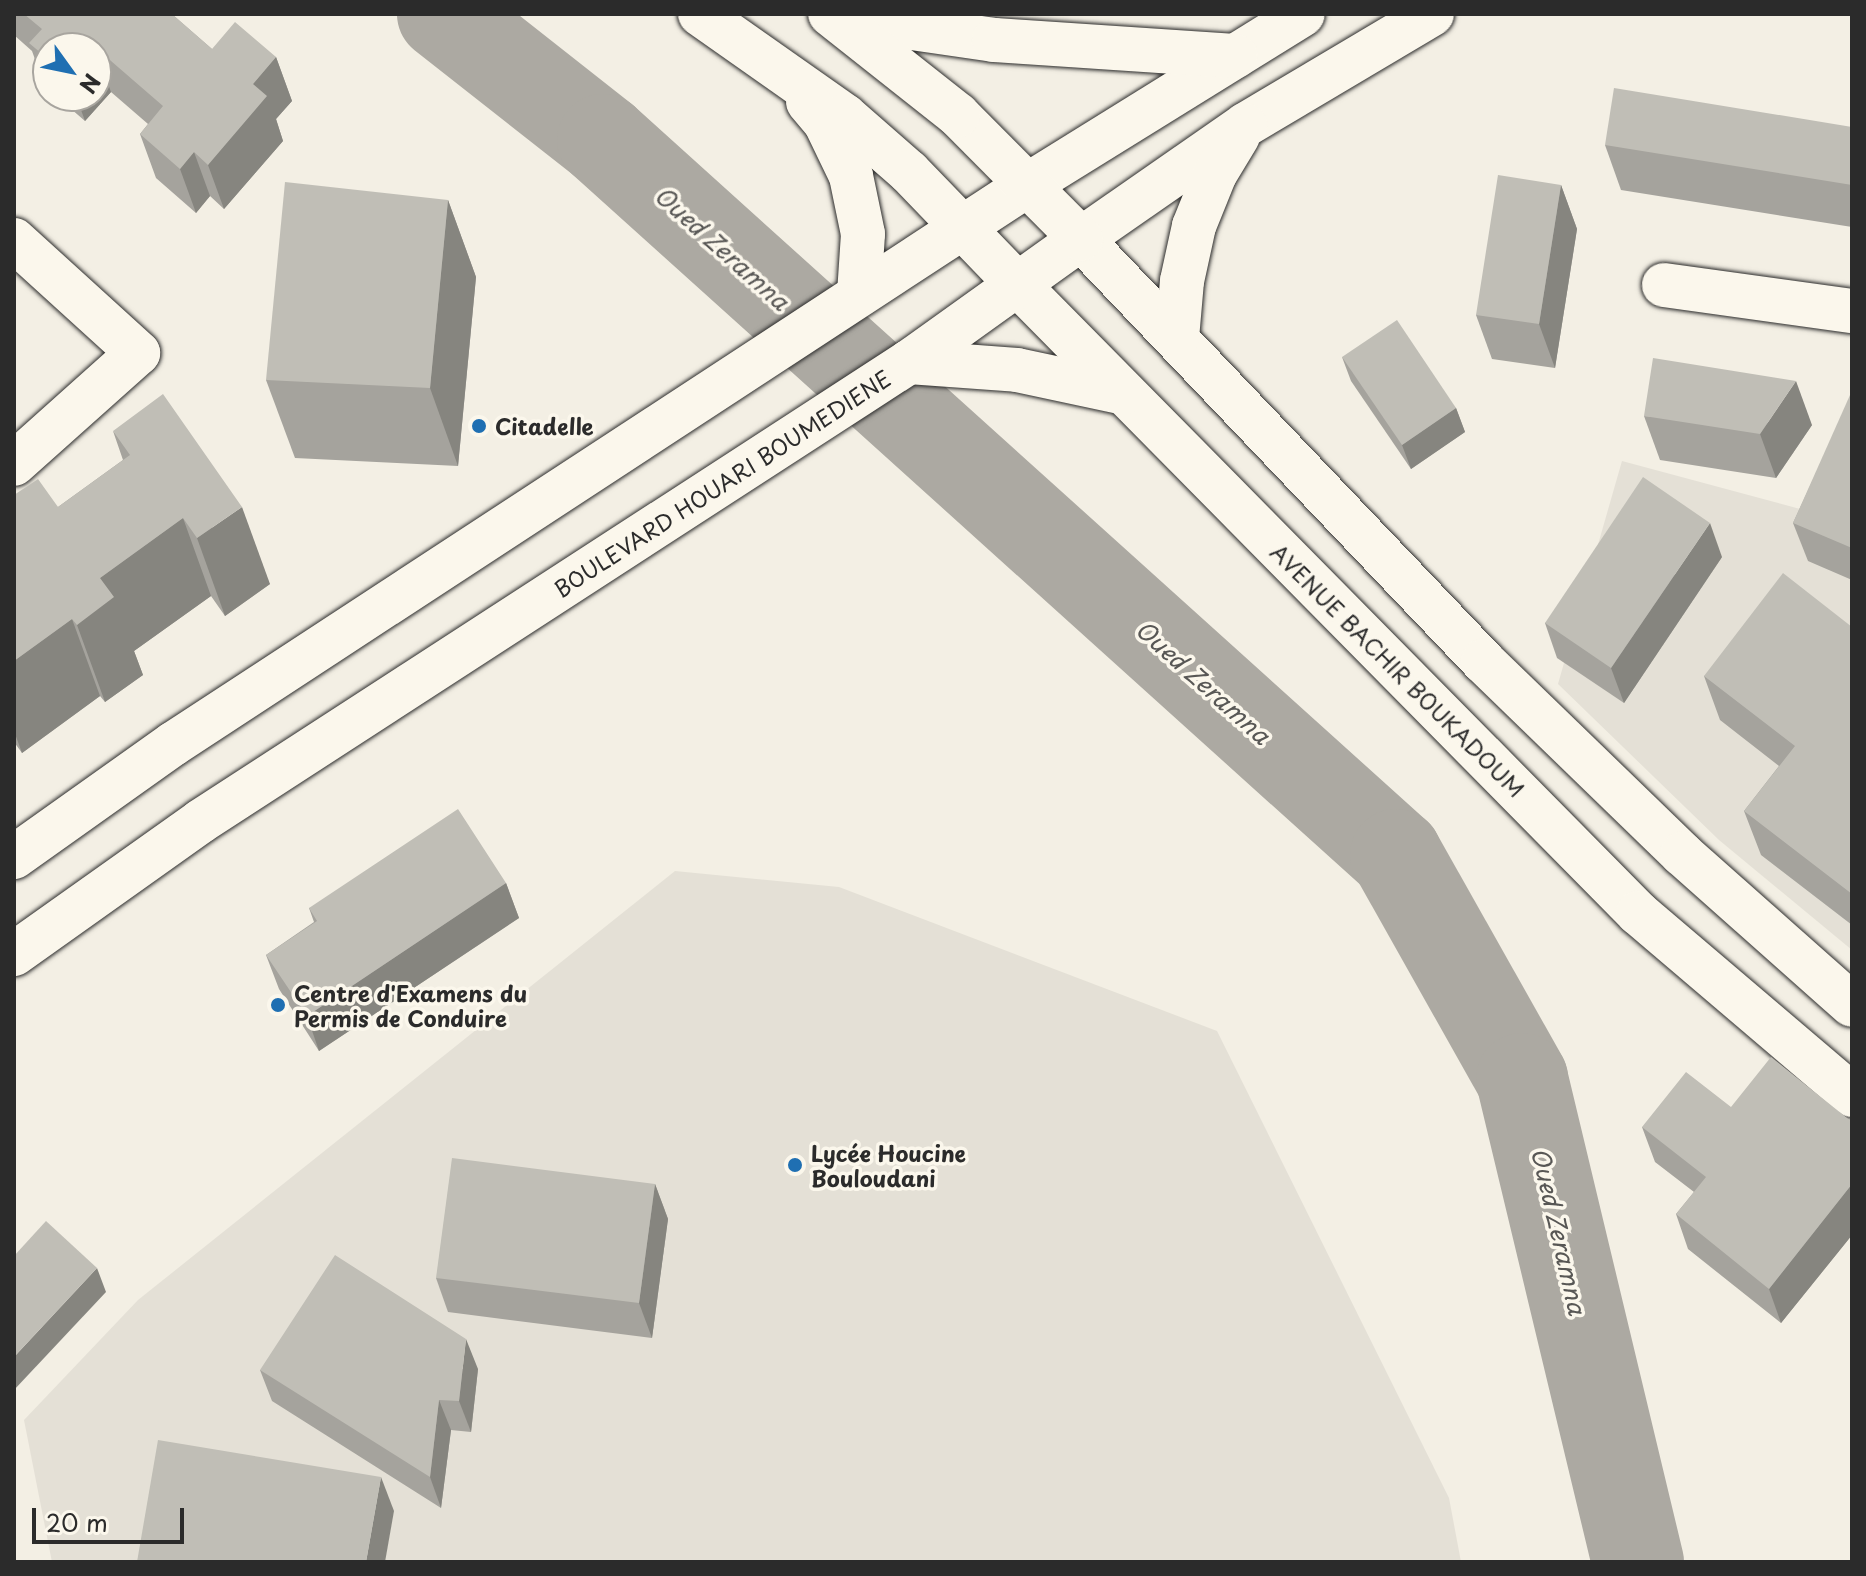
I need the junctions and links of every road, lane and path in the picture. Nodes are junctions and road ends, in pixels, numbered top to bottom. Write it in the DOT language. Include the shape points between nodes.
graph roads {
  1 [pos="700,14"];
  2 [pos="1303,14"];
  3 [pos="1432,14"];
  4 [pos="832,16"];
  5 [pos="1235,56"];
  6 [pos="786,77"];
  7 [pos="1245,125"];
  8 [pos="1029,184"];
  9 [pos="962,226"];
  10 [pos="1081,239"];
  11 [pos="14,240"];
  12 [pos="1664,285"];
  13 [pos="1020,287"];
  14 [pos="859,294"];
  15 [pos="1852,311"];
  16 [pos="1177,338"];
  17 [pos="909,362"];
  18 [pos="1124,393"];
  19 [pos="14,464"];
  20 [pos="14,857"];
  21 [pos="14,954"];
  22 [pos="1852,1005"];
  23 [pos="1852,1095"];
  1 -- 6 [label="main road"];
  2 -- 5 [label="main road"];
  3 -- 7 [label="main road, BOULEVARD HOUARI BOUMEDIENE"];
  4 -- 5 [label="main road" via="994,40"];
  4 -- 8 [label="main road" via="958,115"];
  5 -- 8 [label="main road"];
  6 -- 9 [label="main road, AVENUE BACHIR BOUKADOUM" via="845,116"];
  6 -- 14 [label="main road" via="825,122 851,176 863,234"];
  7 -- 10 [label="main road, BOULEVARD HOUARI BOUMEDIENE"];
  7 -- 16 [label="main road" via="1215,174 1194,226"];
  8 -- 9 [label="main road"];
  8 -- 10 [label="main road"];
  9 -- 13 [label="main road, AVENUE BACHIR BOUKADOUM"];
  9 -- 14 [label="main road"];
  10 -- 13 [label="main road, BOULEVARD HOUARI BOUMEDIENE"];
  10 -- 16 [label="main road"];
  11 -- 19 [label="main road" via="138,353"];
  12 -- 15 [label="main road"];
  13 -- 17 [label="main road, BOULEVARD HOUARI BOUMEDIENE"];
  13 -- 18 [label="main road, AVENUE BACHIR BOUKADOUM"];
  14 -- 20 [label="main road" via="173,744"];
  16 -- 22 [label="main road" via="1483,661 1682,854"];
  17 -- 18 [label="main road" via="1017,370"];
  17 -- 21 [label="main road, BOULEVARD HOUARI BOUMEDIENE" via="201,821"];
  18 -- 23 [label="main road, AVENUE BACHIR BOUKADOUM" via="1638,913"];
}
